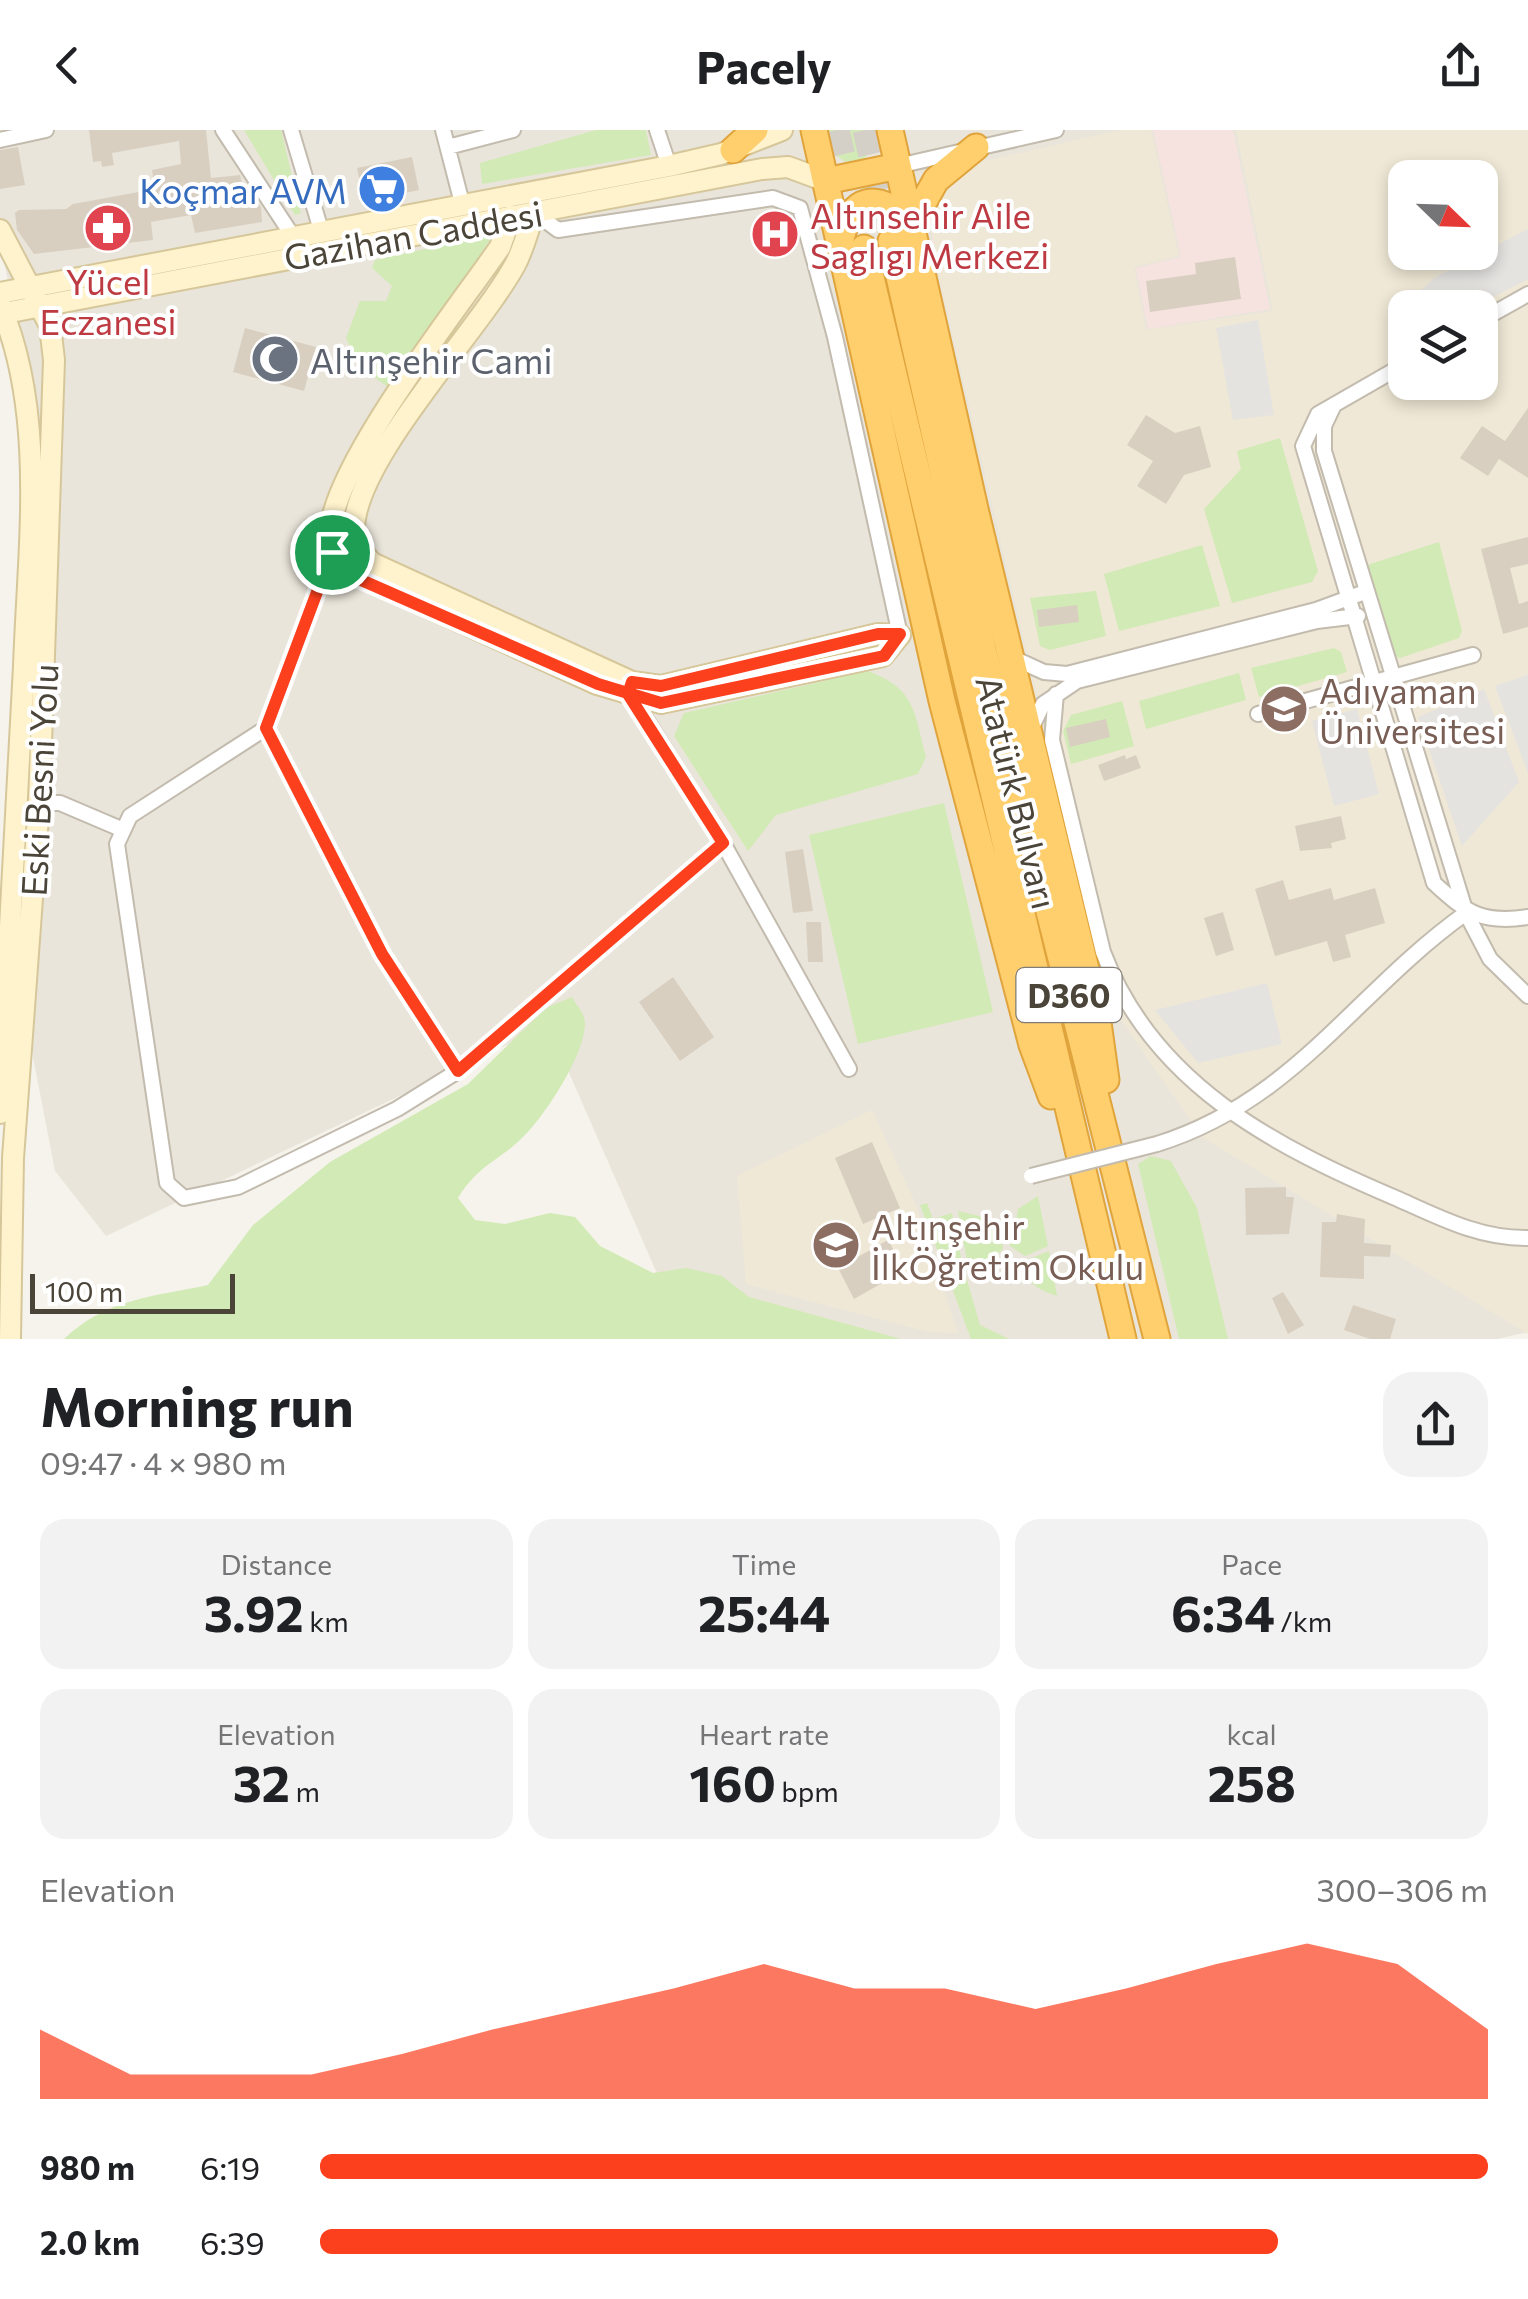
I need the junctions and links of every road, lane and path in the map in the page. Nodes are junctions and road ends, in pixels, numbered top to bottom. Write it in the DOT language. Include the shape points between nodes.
graph roads {
  1 [pos="46,130"];
  2 [pos="223,130"];
  3 [pos="290,130"];
  4 [pos="444,130"];
  5 [pos="513,130"];
  6 [pos="657,130"];
  7 [pos="755,130"];
  8 [pos="782,130"];
  9 [pos="814,130"];
  10 [pos="890,130"];
  11 [pos="1056,130"];
  12 [pos="0,140"];
  13 [pos="976,147"];
  14 [pos="448,148"];
  15 [pos="732,150"];
  16 [pos="669,166"];
  17 [pos="898,166"];
  18 [pos="826,181"];
  19 [pos="462,203"];
  20 [pos="534,212"];
  21 [pos="511,216"];
  22 [pos="912,223"];
  23 [pos="0,230"];
  24 [pos="321,230"];
  25 [pos="292,235"];
  26 [pos="891,241"];
  27 [pos="852,246"];
  28 [pos="1528,294"];
  29 [pos="35,296"];
  30 [pos="76,297"];
  31 [pos="1,306"];
  32 [pos="1498,312"];
  33 [pos="54,360"];
  34 [pos="1388,373"];
  35 [pos="1338,401"];
  36 [pos="332,552"];
  37 [pos="1365,592"];
  38 [pos="1345,598"];
  39 [pos="1372,612"];
  40 [pos="1352,618"];
  41 [pos="900,634"];
  42 [pos="1473,655"];
  43 [pos="1010,656"];
  44 [pos="1392,678"];
  45 [pos="1372,683"];
  46 [pos="630,688"];
  47 [pos="1056,694"];
  48 [pos="1258,714"];
  49 [pos="266,728"];
  50 [pos="1029,735"];
  51 [pos="39,803"];
  52 [pos="121,829"];
  53 [pos="723,843"];
  54 [pos="1466,913"];
  55 [pos="1528,917"];
  56 [pos="1528,996"];
  57 [pos="848,1069"];
  58 [pos="458,1071"];
  59 [pos="0,1113"];
  60 [pos="1232,1115"];
  61 [pos="1032,1176"];
  62 [pos="1119,1180"];
  63 [pos="1528,1238"];
  64 [pos="10,1339"];
  65 [pos="1123,1339"];
  66 [pos="1157,1339"];
  1 -- 12 [label="street"];
  2 -- 25 [label="street"];
  3 -- 24 [label="street"];
  4 -- 14 [label="street"];
  5 -- 14 [label="street"];
  6 -- 16 [label="street"];
  7 -- 15 [label="highway"];
  8 -- 15 [label="main road, Gazihan Caddesi"];
  9 -- 18 [label="highway"];
  10 -- 17 [label="highway"];
  11 -- 13 [label="street"];
  13 -- 17 [label="street"];
  13 -- 22 [label="highway" via="936,180"];
  14 -- 19 [label="street"];
  15 -- 16 [label="main road, Gazihan Caddesi"];
  16 -- 19 [label="main road, Gazihan Caddesi"];
  17 -- 18 [label="highway"];
  17 -- 22 [label="highway"];
  18 -- 20 [label="main road, Gazihan Caddesi" via="776,168"];
  18 -- 27 [label="highway"];
  19 -- 24 [label="main road, Gazihan Caddesi"];
  20 -- 21 [label="main road, Gazihan Caddesi"];
  20 -- 41 [label="street" via="558,230 773,198 800,208"];
  20 -- 46 [label="main road" via="516,262 398,430 368,487 354,534 372,563"];
  21 -- 30 [label="main road, Gazihan Caddesi"];
  21 -- 36 [label="main road" via="500,247 356,464 335,509"];
  22 -- 27 [label="highway" via="888,204 868,202 848,216"];
  22 -- 43 [label="highway"];
  23 -- 29 [label="main road, Eski Besni Yolu"];
  24 -- 25 [label="main road, Gazihan Caddesi"];
  25 -- 29 [label="main road, Gazihan Caddesi"];
  26 -- 62 [label="highway, Atatürk Bulvarı / D360" via="992,688"];
  27 -- 65 [label="highway" via="942,701 1032,1045 1085,1188"];
  28 -- 32 [label="street"];
  29 -- 30 [label="main road, Gazihan Caddesi"];
  29 -- 31 [label="main road, Gazihan Caddesi"];
  29 -- 33 [label="main road, Eski Besni Yolu" via="50,326"];
  30 -- 33 [label="main road" via="62,321"];
  31 -- 59 [label="main road, Eski Besni Yolu" via="18,354 27,426 29,540"];
  33 -- 51 [label="main road, Eski Besni Yolu"];
  34 -- 35 [label="street"];
  35 -- 37 [label="street" via="1326,422 1324,451"];
  35 -- 38 [label="street" via="1315,418 1304,446"];
  36 -- 46 [label="main road" via="352,576"];
  36 -- 49 [label="street"];
  37 -- 38 [label="street"];
  37 -- 39 [label="street"];
  38 -- 40 [label="street"];
  38 -- 43 [label="street" via="1067,674 1044,672"];
  39 -- 40 [label="street"];
  39 -- 44 [label="street"];
  40 -- 45 [label="street"];
  40 -- 47 [label="street" via="1077,681"];
  41 -- 46 [label="main road"];
  42 -- 44 [label="street"];
  43 -- 50 [label="highway"];
  44 -- 45 [label="street"];
  44 -- 54 [label="street"];
  45 -- 48 [label="street"];
  45 -- 54 [label="street" via="1434,883"];
  46 -- 53 [label="street"];
  47 -- 50 [label="street"];
  47 -- 60 [label="street" via="1052,740 1112,977 1182,1074"];
  49 -- 52 [label="street" via="130,816"];
  49 -- 58 [label="street" via="382,954"];
  50 -- 62 [label="highway" via="1098,1016"];
  51 -- 52 [label="street" via="60,803"];
  51 -- 64 [label="main road, Eski Besni Yolu" via="13,1158"];
  52 -- 58 [label="street" via="125,900 167,1183 174,1192 196,1199 238,1187 397,1109"];
  53 -- 57 [label="street"];
  53 -- 58 [label="street"];
  54 -- 55 [label="street" via="1505,921"];
  54 -- 56 [label="street" via="1490,959"];
  54 -- 60 [label="street" via="1432,936 1305,1059"];
  60 -- 61 [label="street, bridge" via="1157,1144"];
  60 -- 63 [label="street" via="1290,1151 1467,1229"];
  62 -- 66 [label="highway, Atatürk Bulvarı / D360"];
}
